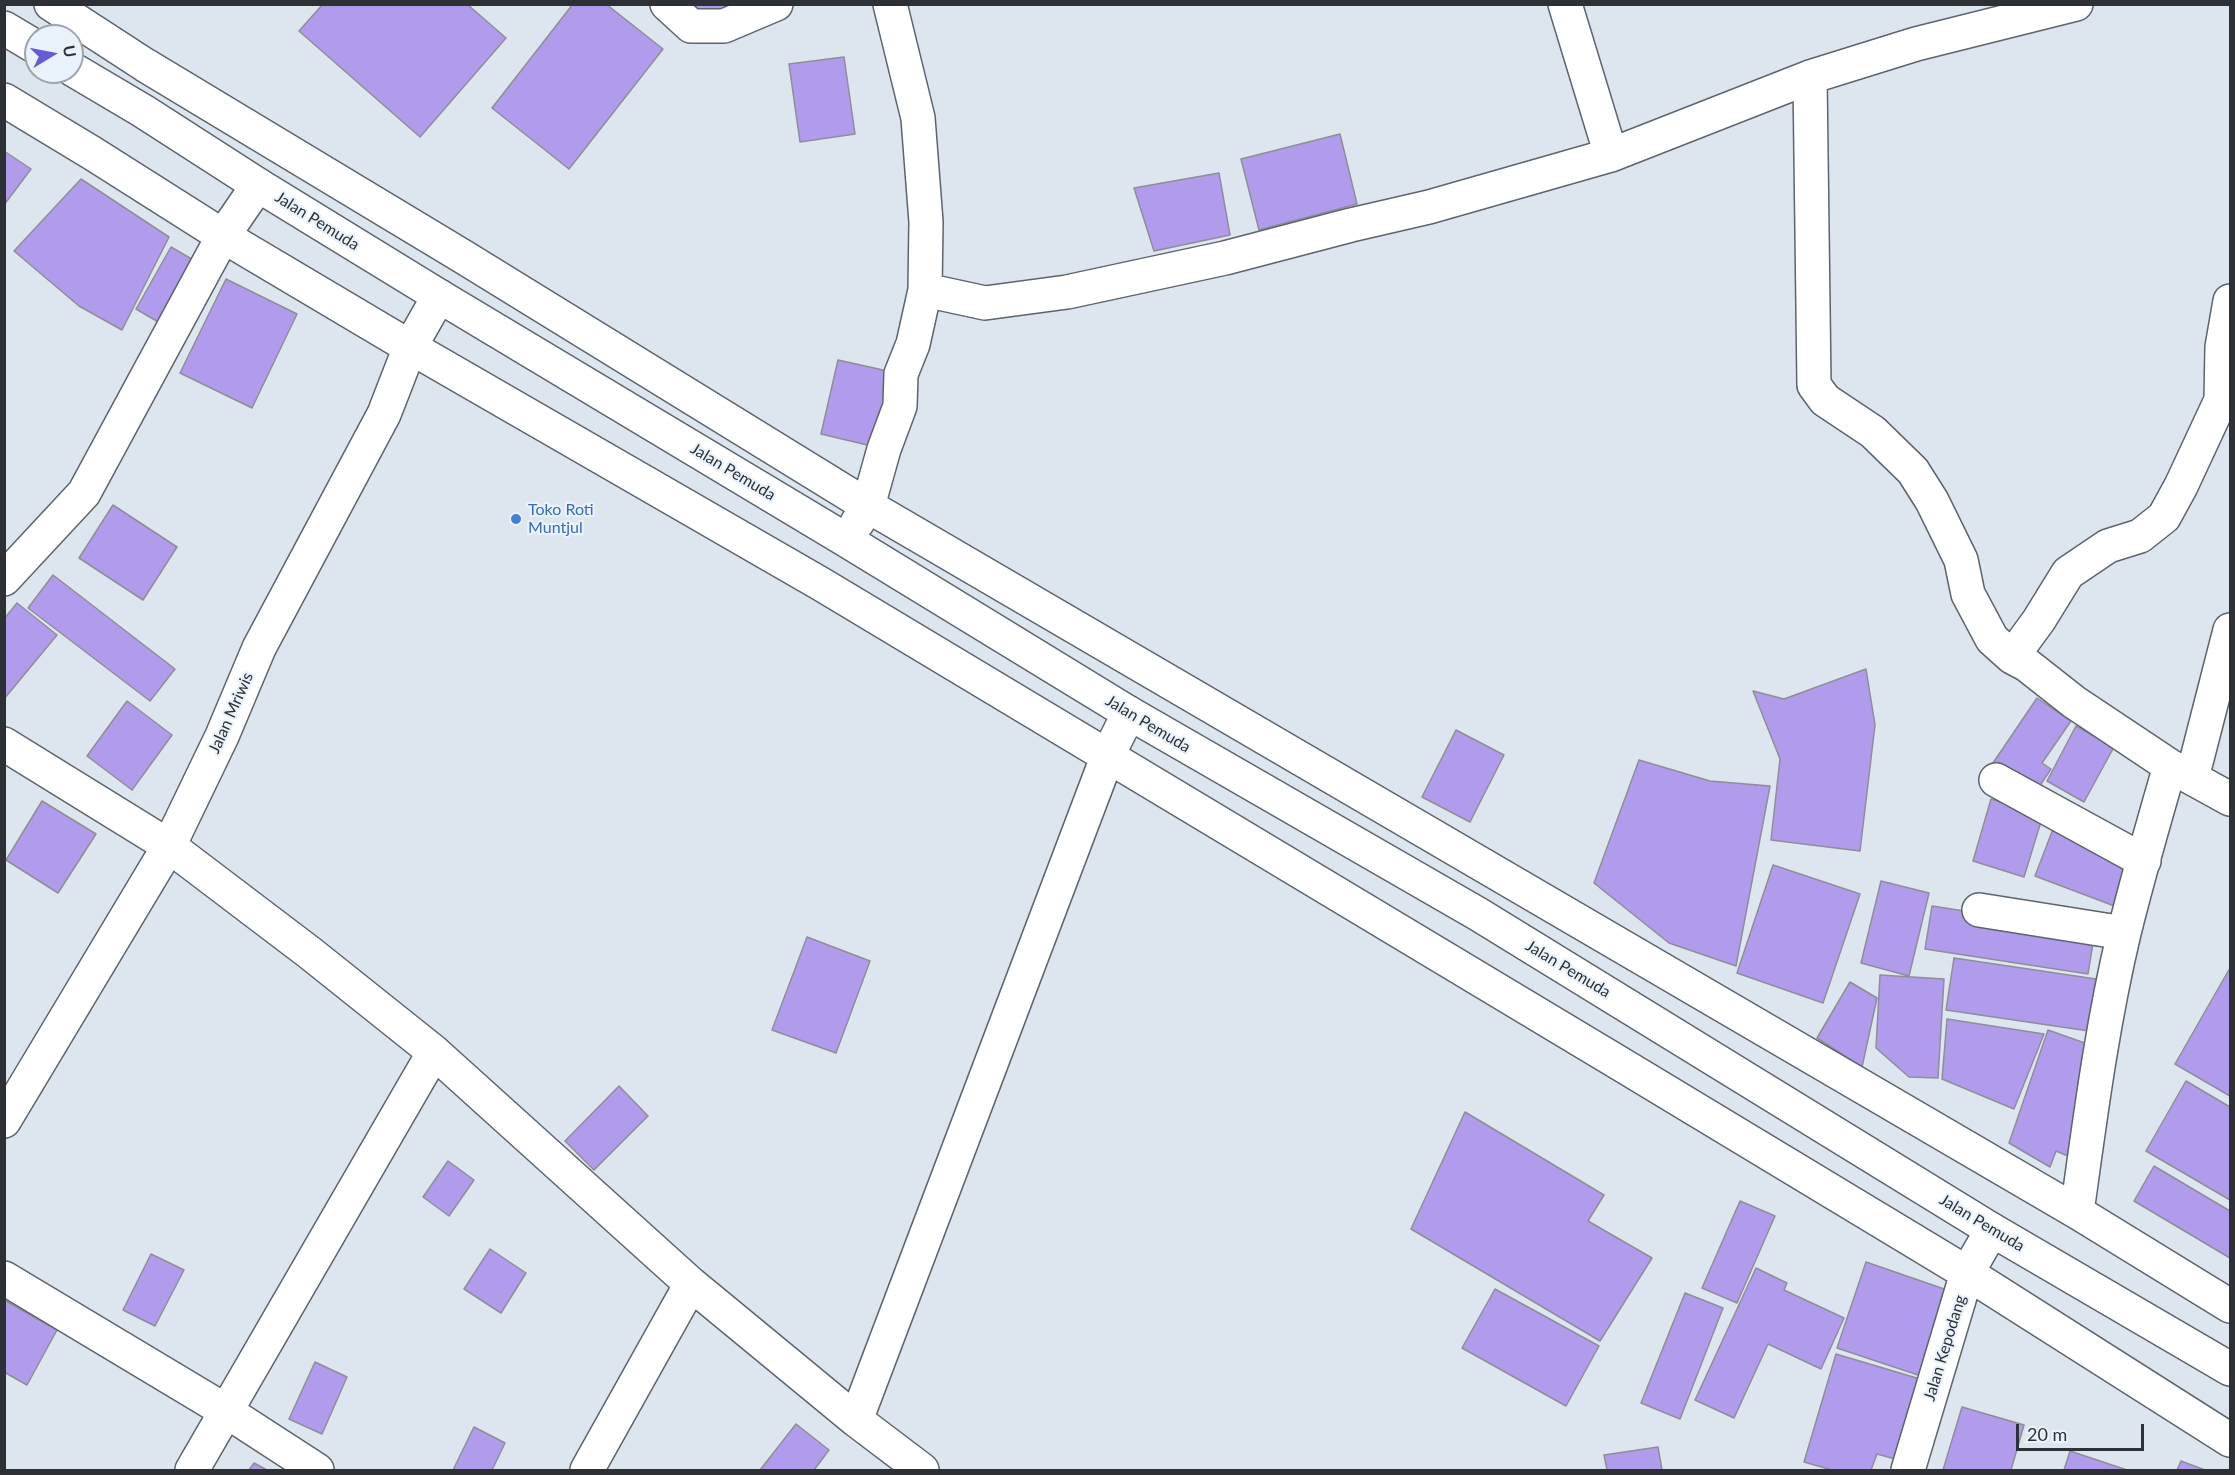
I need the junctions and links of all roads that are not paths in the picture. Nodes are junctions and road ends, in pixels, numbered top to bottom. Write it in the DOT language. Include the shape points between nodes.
graph roads {
  1 [pos="51,4"];
  2 [pos="667,4"];
  3 [pos="776,4"];
  4 [pos="890,4"];
  5 [pos="1565,4"];
  6 [pos="2076,4"];
  7 [pos="4,28"];
  8 [pos="24,40"];
  9 [pos="84,76"];
  10 [pos="1810,77"];
  11 [pos="4,100"];
  12 [pos="1611,155"];
  13 [pos="258,185"];
  14 [pos="223,236"];
  15 [pos="925,290"];
  16 [pos="439,296"];
  17 [pos="2230,301"];
  18 [pos="410,347"];
  19 [pos="868,506"];
  20 [pos="846,540"];
  21 [pos="4,579"];
  22 [pos="2230,630"];
  23 [pos="2012,657"];
  24 [pos="1129,713"];
  25 [pos="4,744"];
  26 [pos="1108,755"];
  27 [pos="2181,772"];
  28 [pos="1996,780"];
  29 [pos="2230,799"];
  30 [pos="169,846"];
  31 [pos="2144,861"];
  32 [pos="1979,910"];
  33 [pos="2124,933"];
  34 [pos="434,1052"];
  35 [pos="4,1121"];
  36 [pos="2077,1212"];
  37 [pos="1992,1230"];
  38 [pos="1967,1274"];
  39 [pos="4,1278"];
  40 [pos="691,1284"];
  41 [pos="2230,1306"];
  42 [pos="2230,1369"];
  43 [pos="226,1411"];
  44 [pos="856,1420"];
  45 [pos="2230,1440"];
  46 [pos="192,1470"];
  47 [pos="317,1470"];
  48 [pos="587,1470"];
  49 [pos="922,1470"];
  50 [pos="1908,1470"];
  1 -- 19 [label="street"];
  2 -- 3 [label="street" via="691,26 724,26"];
  4 -- 15 [label="street" via="918,118 926,222"];
  5 -- 12 [label="street"];
  6 -- 10 [label="street" via="1916,44"];
  7 -- 8 [label="street"];
  9 -- 13 [label="street, Jalan Pemuda"];
  10 -- 12 [label="street"];
  10 -- 23 [label="street" via="1814,385 1825,400 1873,432 1913,471 1961,560 1968,594 1992,639"];
  11 -- 14 [label="street"];
  12 -- 15 [label="street" via="1429,207 1225,258 1067,292 985,303"];
  13 -- 14 [label="street"];
  13 -- 16 [label="street, Jalan Pemuda"];
  14 -- 18 [label="street"];
  14 -- 21 [label="street" via="84,493"];
  15 -- 19 [label="street" via="913,344 901,374 900,406"];
  16 -- 18 [label="street, Jalan Mriwis"];
  16 -- 20 [label="street, Jalan Pemuda"];
  17 -- 23 [label="street" via="2222,347 2221,400 2164,517 2140,536 2108,546 2068,573"];
  18 -- 26 [label="street"];
  18 -- 30 [label="street, Jalan Mriwis" via="384,414 260,648"];
  19 -- 20 [label="street"];
  19 -- 36 [label="street"];
  20 -- 24 [label="street, Jalan Pemuda"];
  22 -- 27 [label="street"];
  23 -- 27 [label="street"];
  24 -- 26 [label="street"];
  24 -- 37 [label="street, Jalan Pemuda" via="1478,914"];
  25 -- 30 [label="street"];
  26 -- 38 [label="street"];
  26 -- 44 [label="street"];
  27 -- 29 [label="street"];
  27 -- 31 [label="street"];
  28 -- 31 [label="street"];
  30 -- 34 [label="street"];
  30 -- 35 [label="street, Jalan Mriwis"];
  31 -- 33 [label="street"];
  32 -- 33 [label="street"];
  33 -- 36 [label="street" via="2094,1089"];
  34 -- 40 [label="street"];
  34 -- 43 [label="street"];
  36 -- 41 [label="street"];
  37 -- 38 [label="street, Jalan Kepodang"];
  37 -- 42 [label="street, Jalan Pemuda"];
  38 -- 45 [label="street"];
  38 -- 50 [label="street, Jalan Kepodang"];
  39 -- 43 [label="street"];
  40 -- 44 [label="street"];
  40 -- 48 [label="street"];
  43 -- 46 [label="street"];
  43 -- 47 [label="street"];
  44 -- 49 [label="street"];
}
